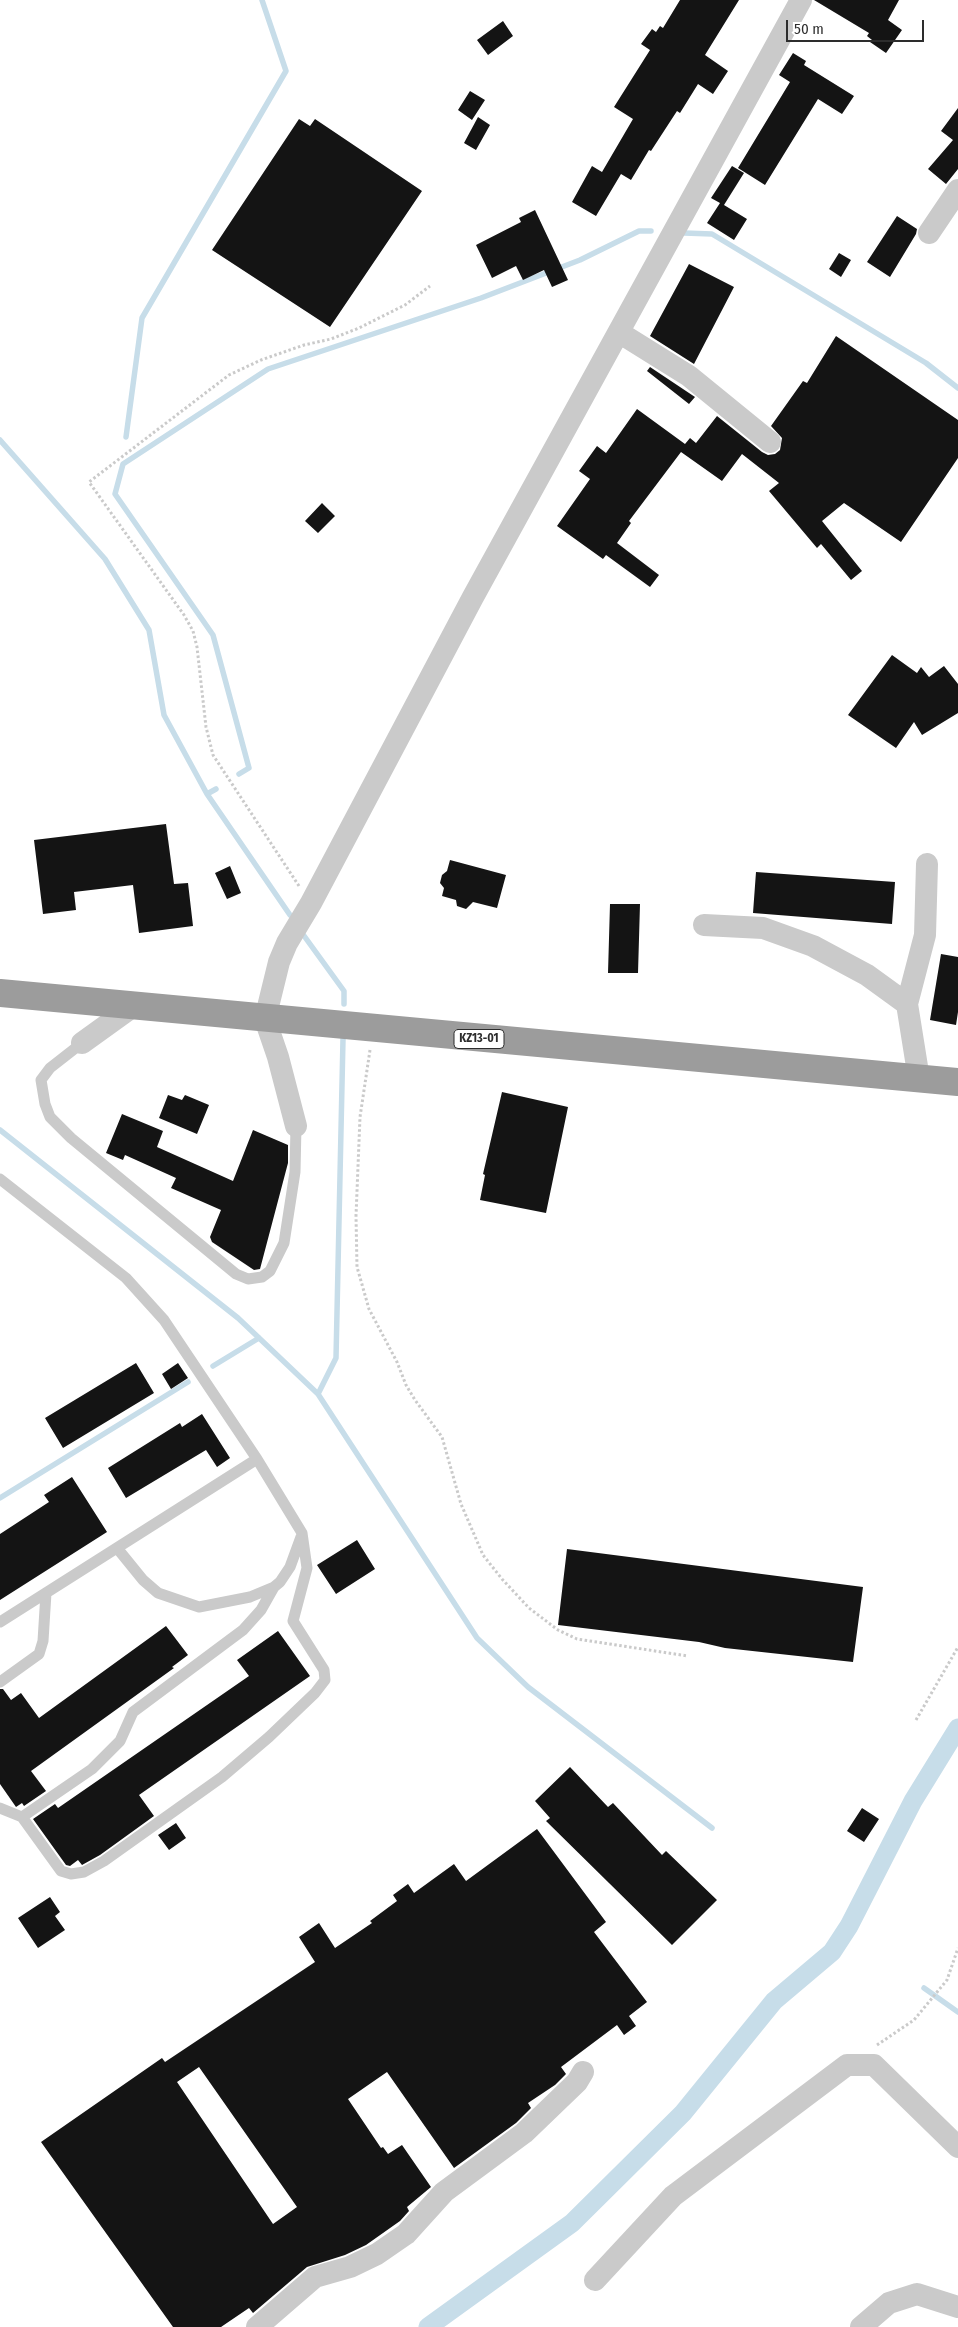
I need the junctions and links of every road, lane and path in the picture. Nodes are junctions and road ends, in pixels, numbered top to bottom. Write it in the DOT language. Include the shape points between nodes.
graph roads {
  1 [pos="801,0"];
  2 [pos="958,190"];
  3 [pos="929,233"];
  4 [pos="430,286"];
  5 [pos="620,333"];
  6 [pos="770,442"];
  7 [pos="927,864"];
  8 [pos="311,903"];
  9 [pos="704,925"];
  10 [pos="0,993"];
  11 [pos="907,1004"];
  12 [pos="132,1007"];
  13 [pos="265,1019"];
  14 [pos="375,1030"];
  15 [pos="82,1043"];
  16 [pos="919,1079"];
  17 [pos="958,1082"];
  18 [pos="296,1126"];
  19 [pos="0,1179"];
  20 [pos="257,1459"];
  21 [pos="302,1533"];
  22 [pos="117,1548"];
  23 [pos="274,1586"];
  24 [pos="46,1593"];
  25 [pos="0,1622"];
  26 [pos="958,1648"];
  27 [pos="688,1656"];
  28 [pos="0,1682"];
  29 [pos="916,1720"];
  30 [pos="0,1808"];
  31 [pos="22,1817"];
  32 [pos="958,1948"];
  33 [pos="847,2065"];
  34 [pos="583,2072"];
  35 [pos="958,2147"];
  36 [pos="595,2280"];
  37 [pos="958,2307"];
  38 [pos="257,2327"];
  39 [pos="861,2327"];
  1 -- 5 [label="street"];
  2 -- 3 [label="street"];
  4 -- 8 [label="path" via="405,306 359,328 261,360 229,376 89,482 184,615 197,648 206,727 213,755"];
  5 -- 6 [label="street" via="689,376"];
  5 -- 8 [label="street" via="464,614"];
  7 -- 11 [label="street" via="925,935"];
  8 -- 13 [label="street" via="279,962"];
  9 -- 11 [label="street" via="763,928 814,946 867,975"];
  10 -- 12 [label="highway, KZ13-01"];
  11 -- 16 [label="street"];
  12 -- 13 [label="highway, KZ13-01"];
  12 -- 15 [label="street"];
  13 -- 14 [label="highway, KZ13-01"];
  13 -- 18 [label="street"];
  14 -- 16 [label="highway, KZ13-01"];
  14 -- 27 [label="path" via="360,1118 357,1268 368,1309 406,1385 442,1437 461,1504 483,1555 528,1608 558,1630 577,1639"];
  15 -- 18 [label="lane" via="50,1068 41,1080 50,1117 71,1138 236,1274 248,1278 262,1277 270,1271 284,1243 295,1172"];
  16 -- 17 [label="highway, KZ13-01"];
  19 -- 20 [label="lane" via="132,1285 164,1320"];
  20 -- 21 [label="lane"];
  20 -- 22 [label="lane"];
  21 -- 23 [label="lane" via="290,1567"];
  21 -- 31 [label="lane" via="307,1568 292,1621 324,1670 325,1680 319,1690 222,1777 104,1862 84,1872 71,1874 57,1868"];
  22 -- 23 [label="lane" via="158,1593 190,1606 230,1602"];
  22 -- 24 [label="lane"];
  23 -- 31 [label="lane" via="243,1630 133,1712 120,1740 92,1770"];
  24 -- 25 [label="lane"];
  24 -- 28 [label="lane" via="39,1654"];
  26 -- 29 [label="path"];
  30 -- 31 [label="lane"];
  32 -- 33 [label="path" via="948,1980 914,2020"];
  33 -- 35 [label="street" via="874,2065"];
  33 -- 36 [label="street" via="673,2196"];
  34 -- 38 [label="street" via="524,2133 444,2192 406,2234 377,2254 350,2267 315,2277"];
  37 -- 39 [label="street" via="917,2294 889,2303"];
}
